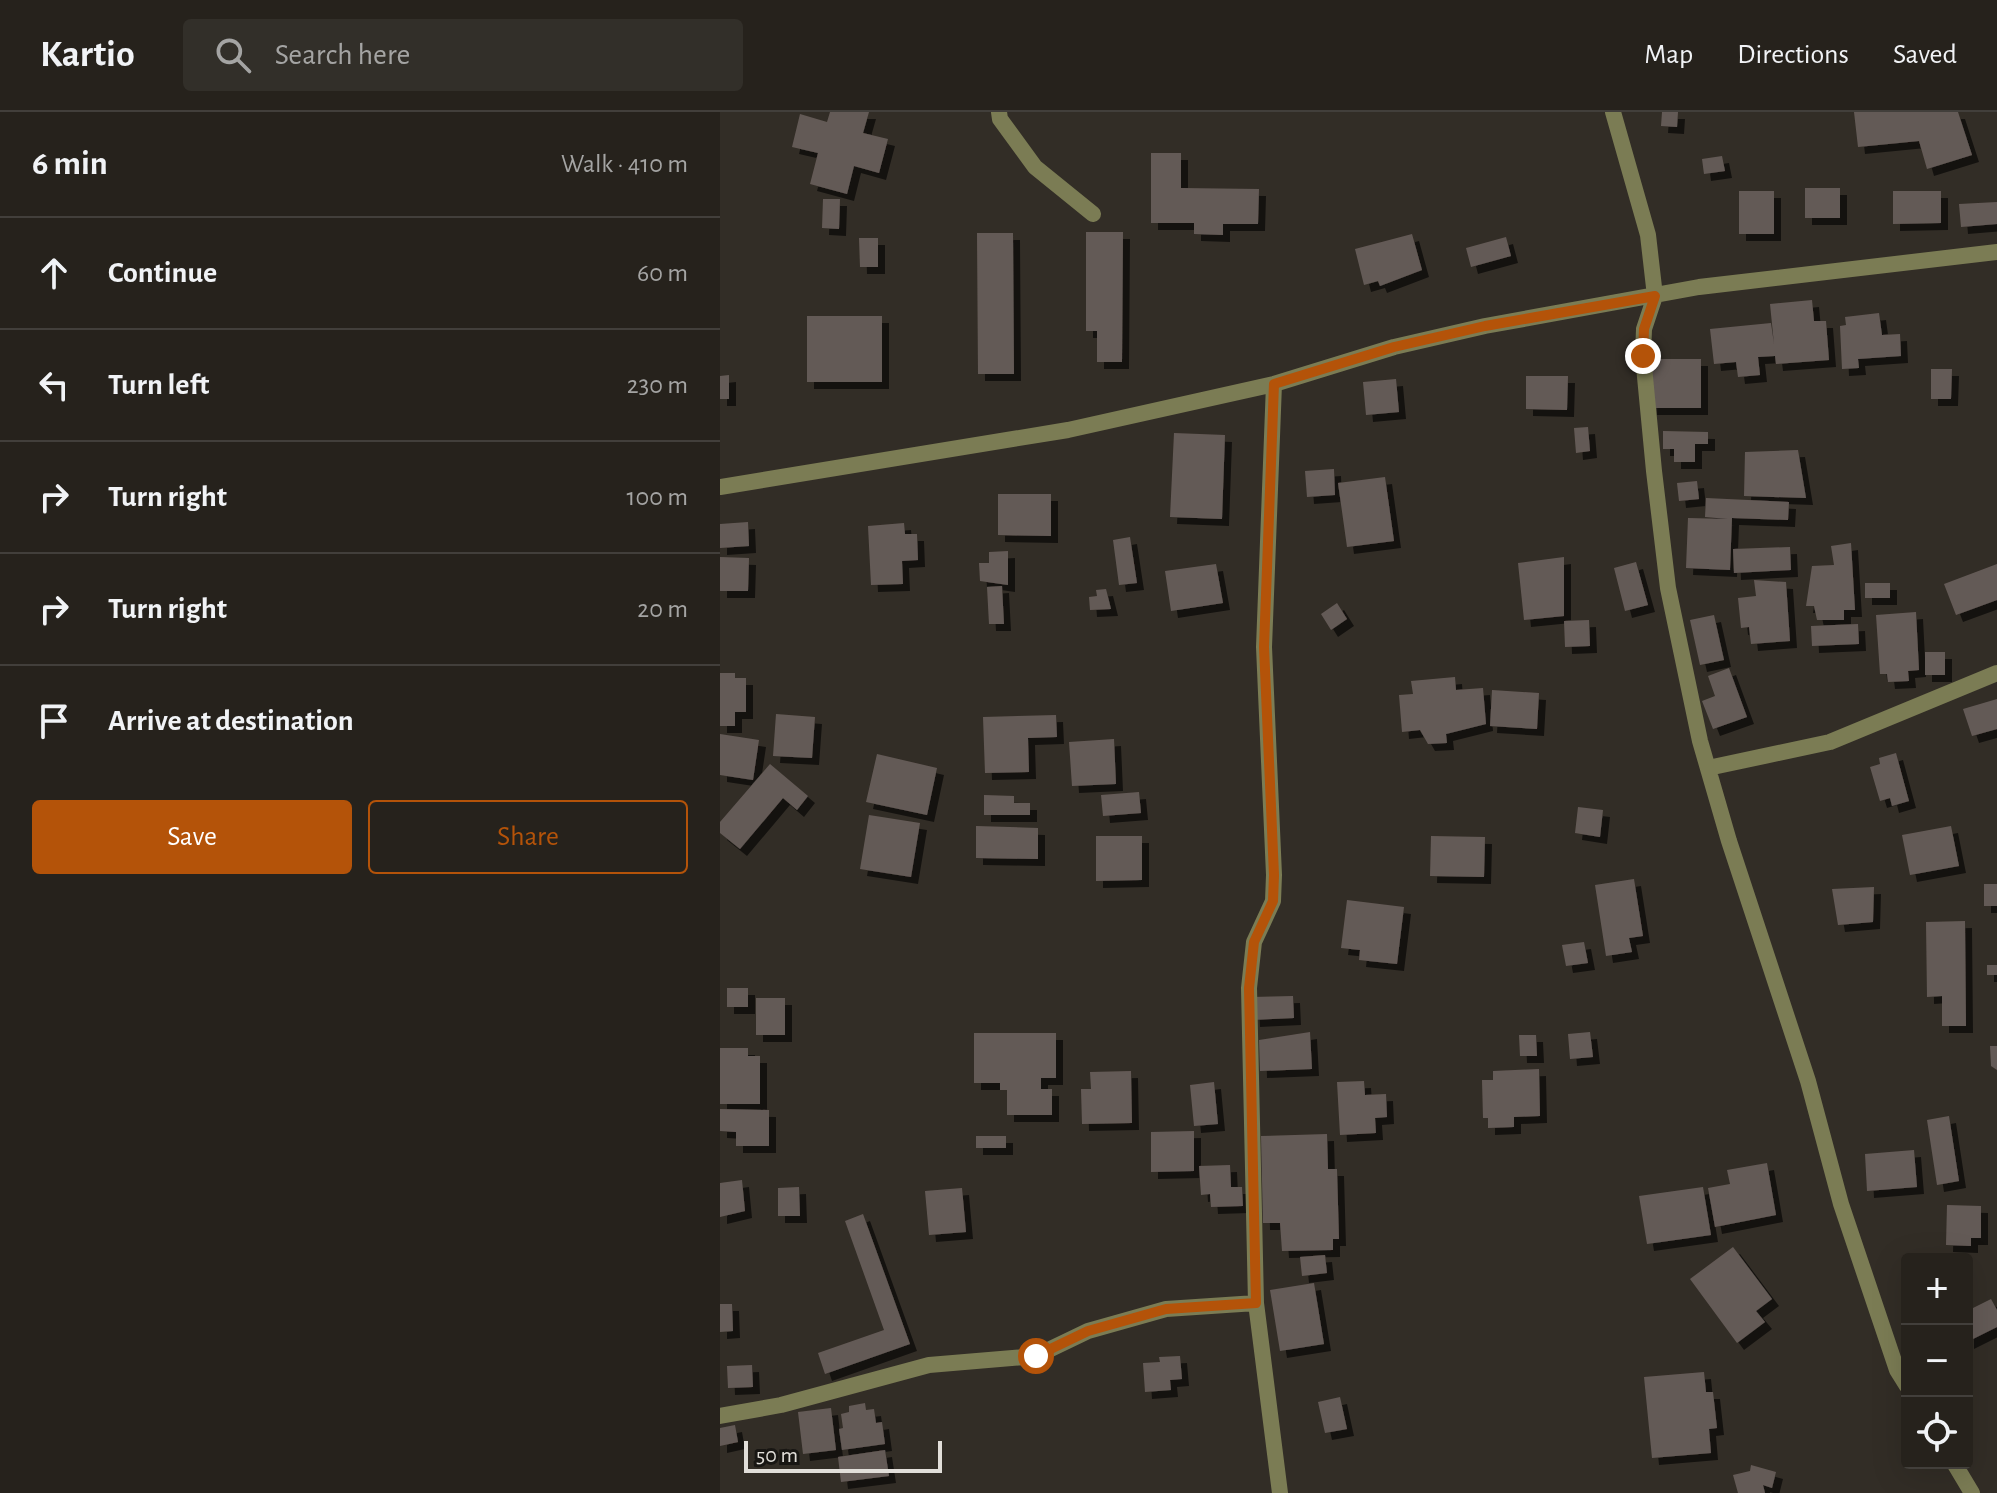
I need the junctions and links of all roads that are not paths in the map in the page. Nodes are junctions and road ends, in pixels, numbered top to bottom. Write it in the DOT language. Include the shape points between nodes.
graph roads {
  1 [pos="999,112"];
  2 [pos="1613,112"];
  3 [pos="1093,214"];
  4 [pos="1997,252"];
  5 [pos="1655,296"];
  6 [pos="1274,384"];
  7 [pos="720,487"];
  8 [pos="1997,673"];
  9 [pos="1708,768"];
  10 [pos="1256,1303"];
  11 [pos="1901,1376"];
  12 [pos="720,1416"];
  13 [pos="1958,1469"];
  14 [pos="1280,1493"];
  15 [pos="1972,1493"];
  1 -- 3 [label="street" via="1035,167"];
  2 -- 5 [label="street" via="1648,235"];
  4 -- 5 [label="street"];
  5 -- 6 [label="street" via="1424,340"];
  5 -- 9 [label="street" via="1644,329 1643,356 1654,471 1668,588"];
  6 -- 7 [label="street" via="1068,430"];
  6 -- 10 [label="street" via="1264,647 1273,901 1254,942 1249,988"];
  8 -- 9 [label="street" via="1830,742"];
  9 -- 11 [label="street" via="1808,1081 1841,1204"];
  10 -- 12 [label="street" via="1166,1309 1088,1331 1036,1356 929,1365"];
  10 -- 14 [label="street"];
  13 -- 15 [label="street"];
}
